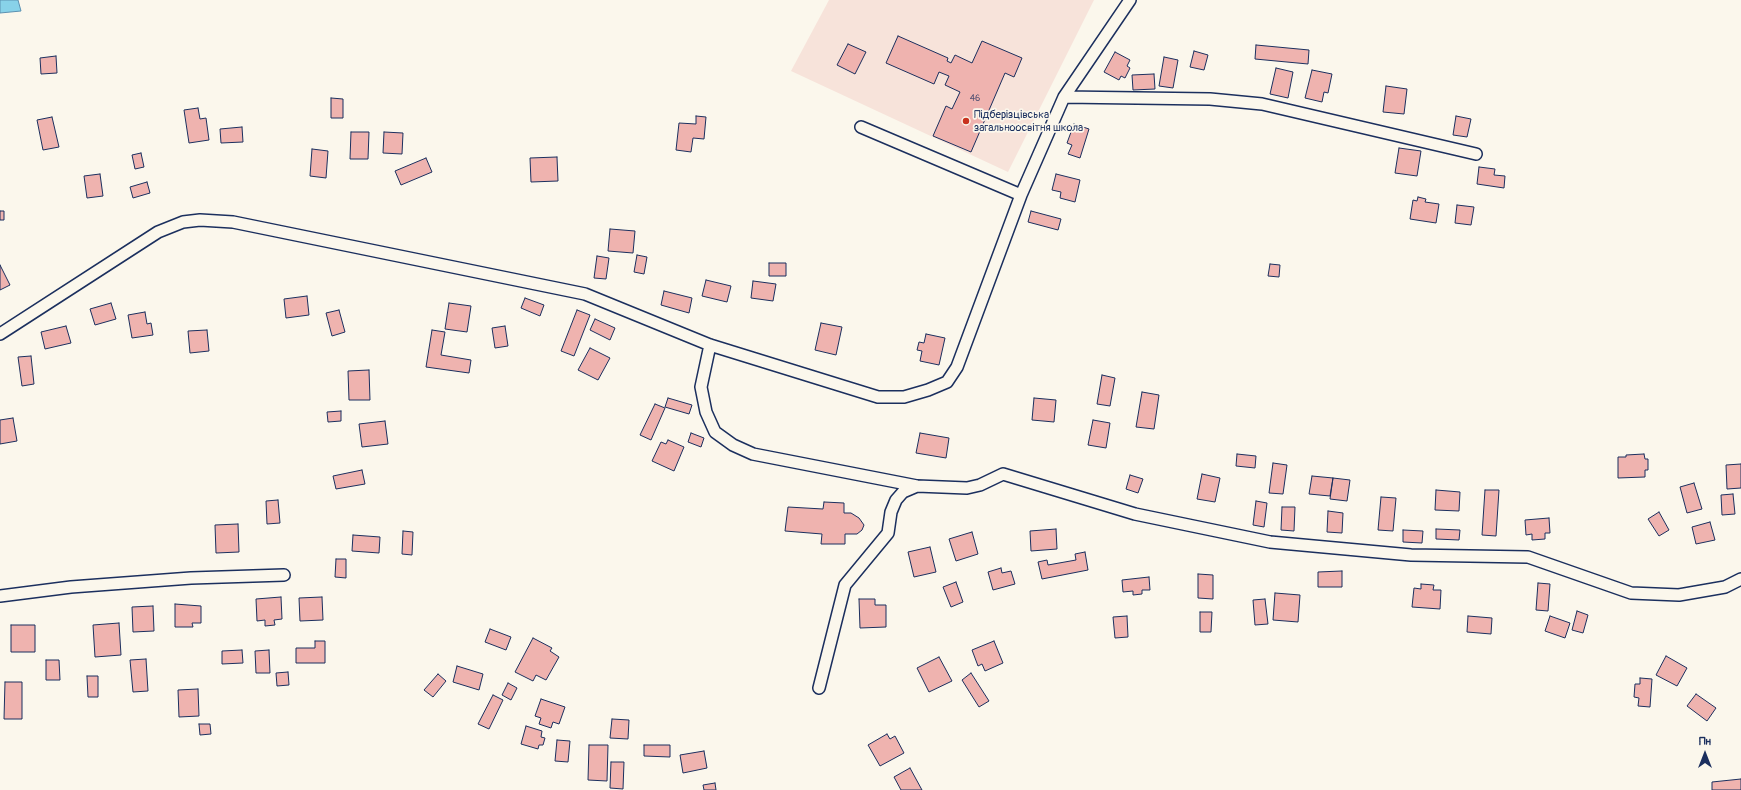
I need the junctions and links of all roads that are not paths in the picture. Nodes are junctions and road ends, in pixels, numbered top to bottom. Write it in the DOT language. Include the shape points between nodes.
graph roads {
  1 [pos="1130,0"];
  2 [pos="1064,97"];
  3 [pos="862,126"];
  4 [pos="1476,154"];
  5 [pos="1021,195"];
  6 [pos="0,334"];
  7 [pos="710,345"];
  8 [pos="917,486"];
  9 [pos="284,575"];
  10 [pos="1741,579"];
  11 [pos="0,596"];
  12 [pos="819,688"];
  1 -- 2 [label="street"];
  2 -- 4 [label="street" via="1210,99 1262,104"];
  2 -- 5 [label="street"];
  3 -- 5 [label="street"];
  5 -- 7 [label="street" via="957,368 948,382 904,397 878,397"];
  6 -- 7 [label="street" via="158,232 183,222 200,220 233,222 585,294"];
  7 -- 8 [label="street" via="701,387 706,412 715,432 732,446 753,454"];
  8 -- 10 [label="street" via="967,488 1003,474 1135,514 1270,542 1411,555 1528,557 1630,593 1679,595 1726,586"];
  8 -- 12 [label="street" via="903,492 896,500 891,512 888,533 846,585"];
  9 -- 11 [label="street" via="191,578 71,587"];
}
